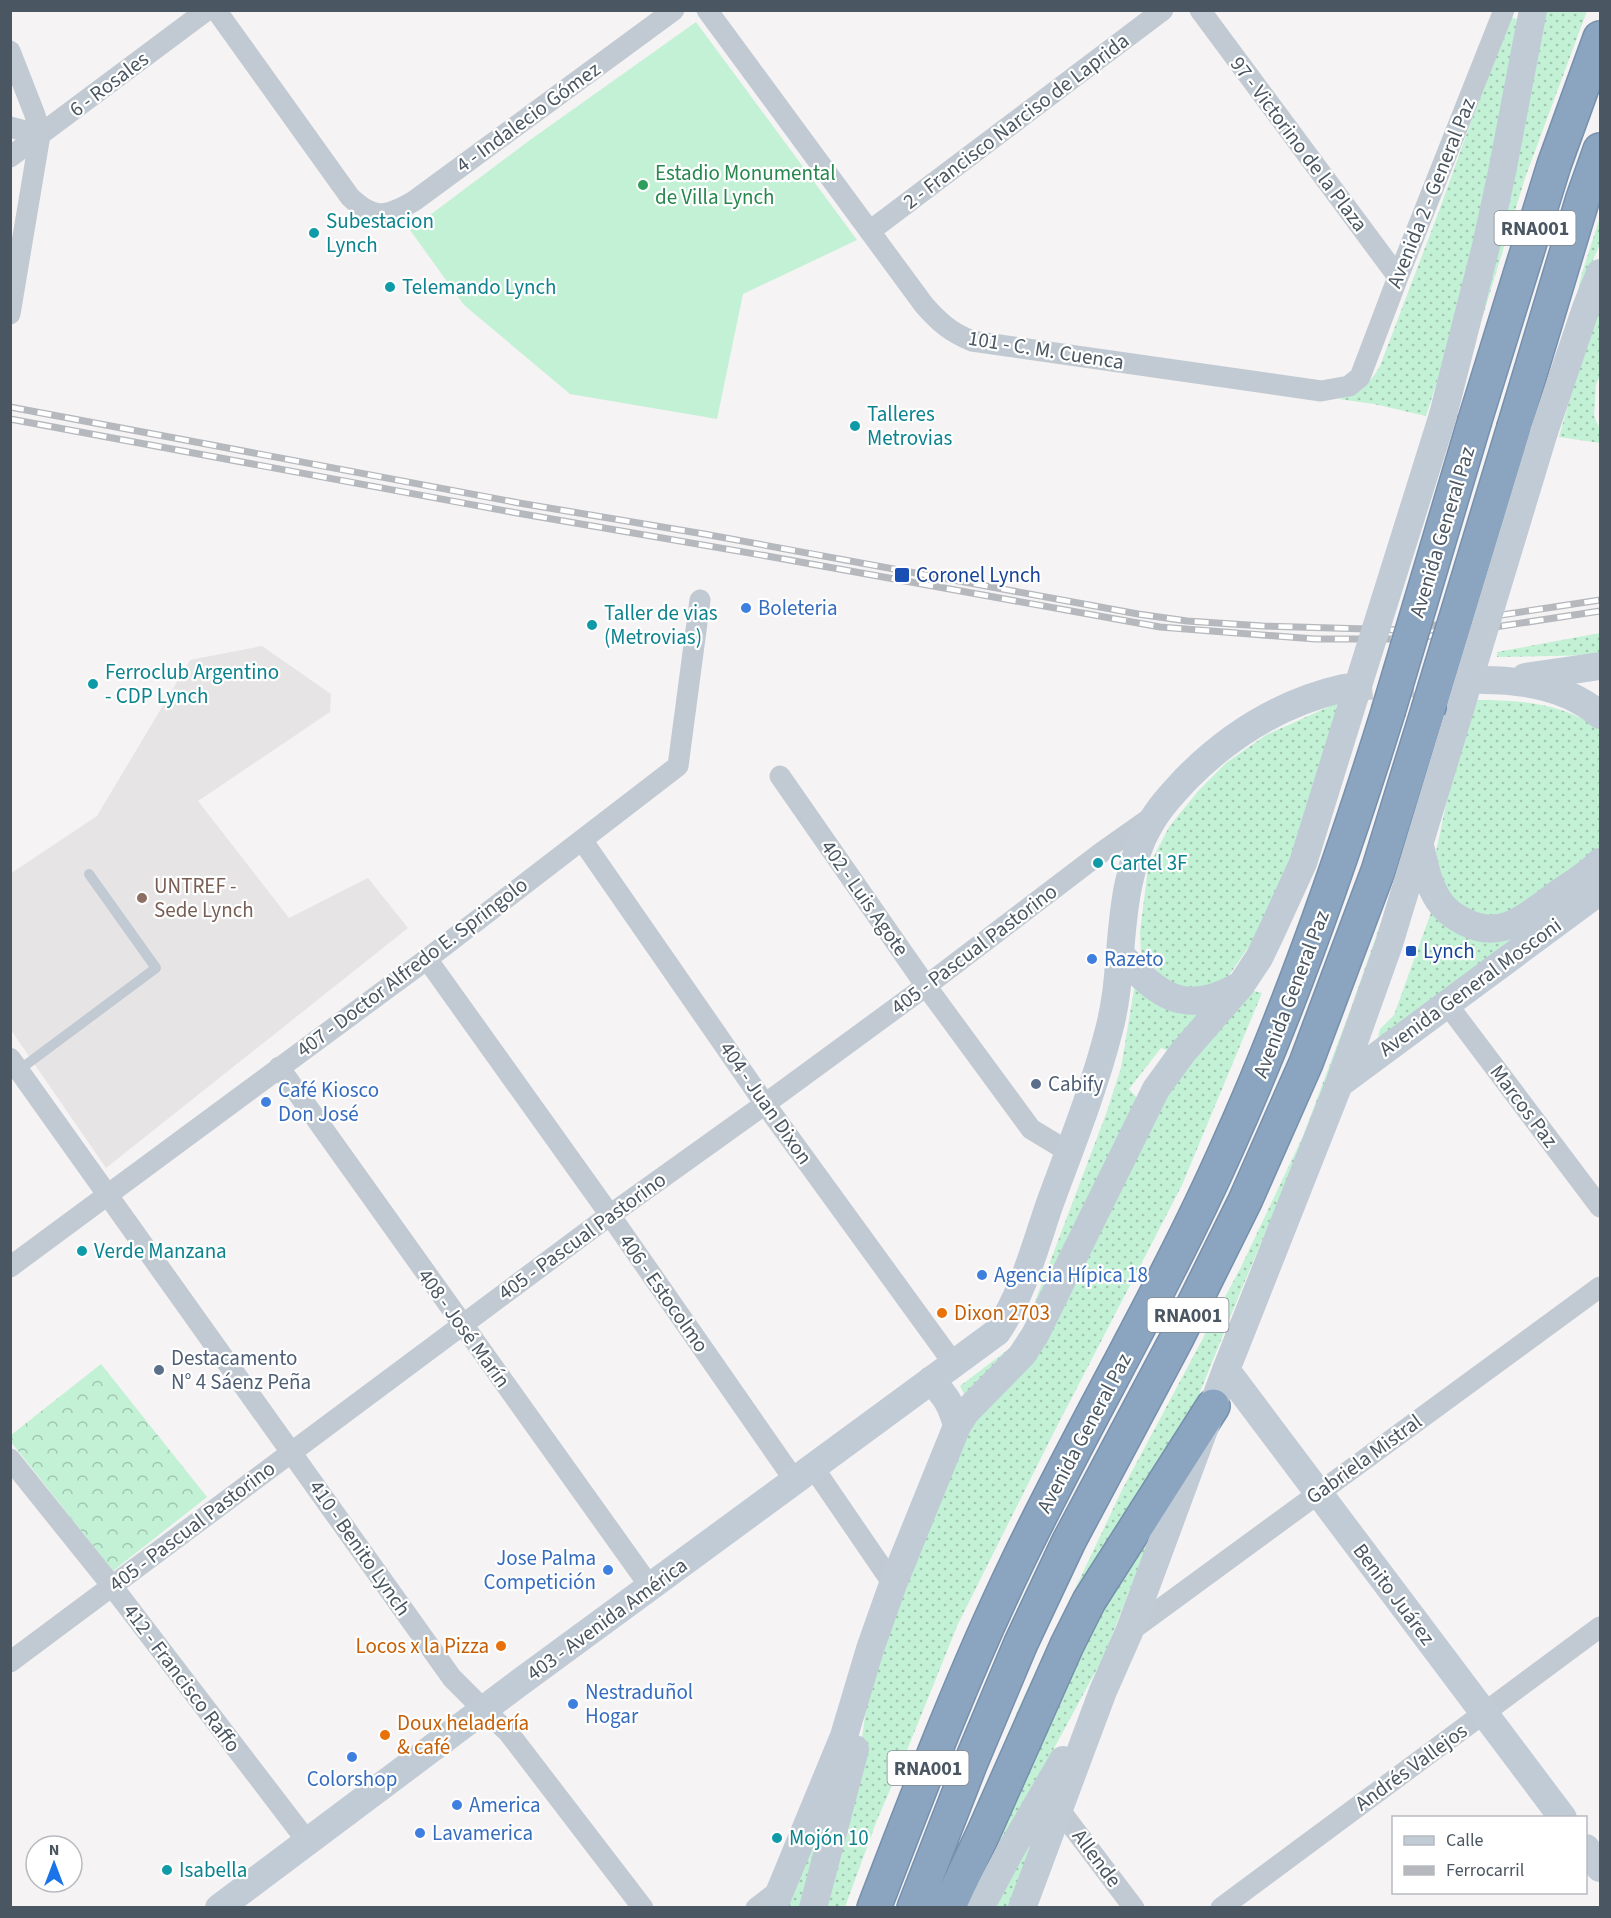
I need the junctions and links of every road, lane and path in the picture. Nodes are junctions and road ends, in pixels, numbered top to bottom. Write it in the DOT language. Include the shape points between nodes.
graph roads {
  1 [pos="207,10"];
  2 [pos="216,10"];
  3 [pos="674,10"];
  4 [pos="706,10"];
  5 [pos="1163,10"];
  6 [pos="1200,10"];
  7 [pos="1504,10"];
  8 [pos="1533,10"];
  9 [pos="1600,38"];
  10 [pos="10,51"];
  11 [pos="10,127"];
  12 [pos="40,135"];
  13 [pos="1600,150"];
  14 [pos="10,157"];
  15 [pos="870,231"];
  16 [pos="1600,273"];
  17 [pos="1398,276"];
  18 [pos="10,314"];
  19 [pos="1360,377"];
  20 [pos="1529,430"];
  21 [pos="700,600"];
  22 [pos="1600,666"];
  23 [pos="1347,702"];
  24 [pos="1600,715"];
  25 [pos="780,776"];
  26 [pos="1156,814"];
  27 [pos="582,840"];
  28 [pos="1420,846"];
  29 [pos="1600,862"];
  30 [pos="89,874"];
  31 [pos="1598,894"];
  32 [pos="1121,955"];
  33 [pos="427,959"];
  34 [pos="1241,985"];
  35 [pos="926,986"];
  36 [pos="1447,1004"];
  37 [pos="15,1064"];
  38 [pos="279,1067"];
  39 [pos="1339,1084"];
  40 [pos="765,1104"];
  41 [pos="1069,1152"];
  42 [pos="107,1194"];
  43 [pos="1600,1207"];
  44 [pos="610,1215"];
  45 [pos="10,1267"];
  46 [pos="1600,1287"];
  47 [pos="462,1325"];
  48 [pos="954,1364"];
  49 [pos="1226,1370"];
  50 [pos="931,1380"];
  51 [pos="1212,1406"];
  52 [pos="957,1426"];
  53 [pos="292,1452"];
  54 [pos="10,1459"];
  55 [pos="804,1474"];
  56 [pos="1319,1492"];
  57 [pos="893,1584"];
  58 [pos="112,1586"];
  59 [pos="651,1588"];
  60 [pos="1600,1627"];
  61 [pos="1129,1632"];
  62 [pos="870,1649"];
  63 [pos="10,1662"];
  64 [pos="1103,1691"];
  65 [pos="484,1710"];
  66 [pos="1484,1713"];
  67 [pos="1059,1809"];
  68 [pos="1561,1816"];
  69 [pos="307,1841"];
  70 [pos="1587,1849"];
  71 [pos="1600,1868"];
  72 [pos="777,1898"];
  73 [pos="219,1908"];
  74 [pos="643,1908"];
  75 [pos="756,1908"];
  76 [pos="813,1908"];
  77 [pos="874,1908"];
  78 [pos="914,1908"];
  79 [pos="948,1908"];
  80 [pos="980,1908"];
  81 [pos="1022,1908"];
  82 [pos="1134,1908"];
  83 [pos="1221,1908"];
  1 -- 12 [label="street, 6 - Rosales"];
  2 -- 3 [label="street, 4 - Indalecio Gómez" via="350,197 363,210 379,215 397,212 414,201"];
  4 -- 15 [label="street, 101 - C. M. Cuenca"];
  5 -- 15 [label="street, 2 - Francisco Narciso de Laprida"];
  6 -- 17 [label="street, 97 - Victorino de la Plaza"];
  7 -- 17 [label="street, Avenida 2 - General Paz"];
  8 -- 23 [label="street, Avenida General Paz, bridge" via="1486,246 1443,415"];
  9 -- 77 [label="highway, Avenida General Paz / RNA001, bridge" via="1554,165 1325,906 1227,1150 990,1620"];
  10 -- 12 [label="street"];
  11 -- 12 [label="street"];
  12 -- 14 [label="street, 6 - Rosales"];
  12 -- 18 [label="street"];
  13 -- 20 [label="highway, Avenida General Paz / RNA001" via="1583,198"];
  15 -- 19 [label="street, 101 - C. M. Cuenca" via="941,323 972,341 1321,391 1349,386"];
  16 -- 20 [label="street, Avenida General Paz"];
  17 -- 19 [label="street, Avenida 2 - General Paz"];
  20 -- 28 [label="street, Avenida General Paz, bridge" via="1461,706"];
  20 -- 78 [label="highway, Avenida General Paz / RNA001, bridge" via="1428,710 1378,871 1306,1063 1245,1201 1069,1541 1021,1643 970,1761"];
  21 -- 27 [label="street, 407 - Doctor Alfredo E. Springolo" via="678,766"];
  22 -- 24 [label="street" via="1494,680 1551,688 1574,697"];
  23 -- 26 [label="street" via="1306,699 1248,728 1199,766"];
  23 -- 34 [label="street, Avenida General Paz" via="1303,863 1267,942"];
  25 -- 35 [label="street, 402 - Luis Agote"];
  26 -- 32 [label="street" via="1136,855 1129,883"];
  26 -- 35 [label="street, 405 - Pascual Pastorino"];
  27 -- 33 [label="street, 407 - Doctor Alfredo E. Springolo"];
  27 -- 40 [label="street, 404 - Juan Dixon"];
  28 -- 29 [label="street" via="1430,884 1441,904 1451,915 1487,929 1516,923"];
  28 -- 39 [label="street, Avenida General Paz"];
  30 -- 37 [label="lane" via="156,968"];
  31 -- 36 [label="street, Avenida General Mosconi"];
  32 -- 34 [label="street" via="1140,976 1177,1000 1201,1002"];
  32 -- 41 [label="street" via="1109,1030"];
  33 -- 38 [label="street, 407 - Doctor Alfredo E. Springolo"];
  33 -- 44 [label="street, 406 - Estocolmo"];
  34 -- 52 [label="street, Avenida General Paz" via="1156,1089 1035,1335"];
  35 -- 40 [label="street, 405 - Pascual Pastorino"];
  35 -- 41 [label="street, 402 - Luis Agote" via="1031,1130"];
  36 -- 39 [label="street, Avenida General Mosconi"];
  36 -- 43 [label="street, Marcos Paz"];
  37 -- 42 [label="street, 410 - Benito Lynch"];
  38 -- 42 [label="street, 407 - Doctor Alfredo E. Springolo"];
  38 -- 47 [label="street, 408 - José Marín"];
  39 -- 49 [label="street, Avenida General Paz"];
  40 -- 44 [label="street, 405 - Pascual Pastorino"];
  40 -- 48 [label="street, 404 - Juan Dixon"];
  41 -- 48 [label="street, 403 - Avenida América" via="1015,1301 997,1332"];
  42 -- 45 [label="street, 407 - Doctor Alfredo E. Springolo"];
  42 -- 53 [label="street, 410 - Benito Lynch"];
  44 -- 47 [label="street, 405 - Pascual Pastorino"];
  44 -- 55 [label="street, 406 - Estocolmo"];
  46 -- 56 [label="street, Gabriela Mistral"];
  47 -- 53 [label="street, 405 - Pascual Pastorino"];
  47 -- 59 [label="street, 408 - José Marín"];
  48 -- 50 [label="street, 403 - Avenida América"];
  49 -- 51 [label="street, Avenida General Paz"];
  49 -- 56 [label="street, Benito Juárez"];
  50 -- 52 [label="street" via="948,1400"];
  50 -- 55 [label="street, 403 - Avenida América"];
  51 -- 61 [label="street, Avenida General Paz"];
  51 -- 79 [label="highway" via="1089,1601"];
  52 -- 57 [label="street, Avenida General Paz"];
  53 -- 58 [label="street, 405 - Pascual Pastorino"];
  53 -- 65 [label="street, 410 - Benito Lynch" via="452,1678"];
  54 -- 58 [label="street, 412 - Francisco Raffo"];
  55 -- 57 [label="street, 406 - Estocolmo"];
  55 -- 59 [label="street, 403 - Avenida América"];
  56 -- 61 [label="street, Gabriela Mistral"];
  56 -- 66 [label="street, Benito Juárez"];
  57 -- 62 [label="street, Avenida General Paz"];
  58 -- 63 [label="street, 405 - Pascual Pastorino"];
  58 -- 69 [label="street, 412 - Francisco Raffo"];
  59 -- 65 [label="street, 403 - Avenida América"];
  60 -- 66 [label="street, Andrés Vallejos"];
  61 -- 64 [label="street, Avenida General Paz"];
  62 -- 72 [label="street" via="844,1736"];
  62 -- 76 [label="street" via="854,1752"];
  64 -- 67 [label="street, Avenida General Paz"];
  64 -- 80 [label="street, Avenida General Paz"];
  65 -- 69 [label="street, 403 - Avenida América"];
  65 -- 74 [label="street, 410 - Benito Lynch" via="508,1732"];
  66 -- 68 [label="street, Benito Juárez"];
  66 -- 83 [label="street, Andrés Vallejos"];
  67 -- 81 [label="street, Avenida General Paz"];
  67 -- 82 [label="street, Allende"];
  69 -- 73 [label="street, 403 - Avenida América"];
  70 -- 71 [label="street"];
  72 -- 75 [label="street"];
}
